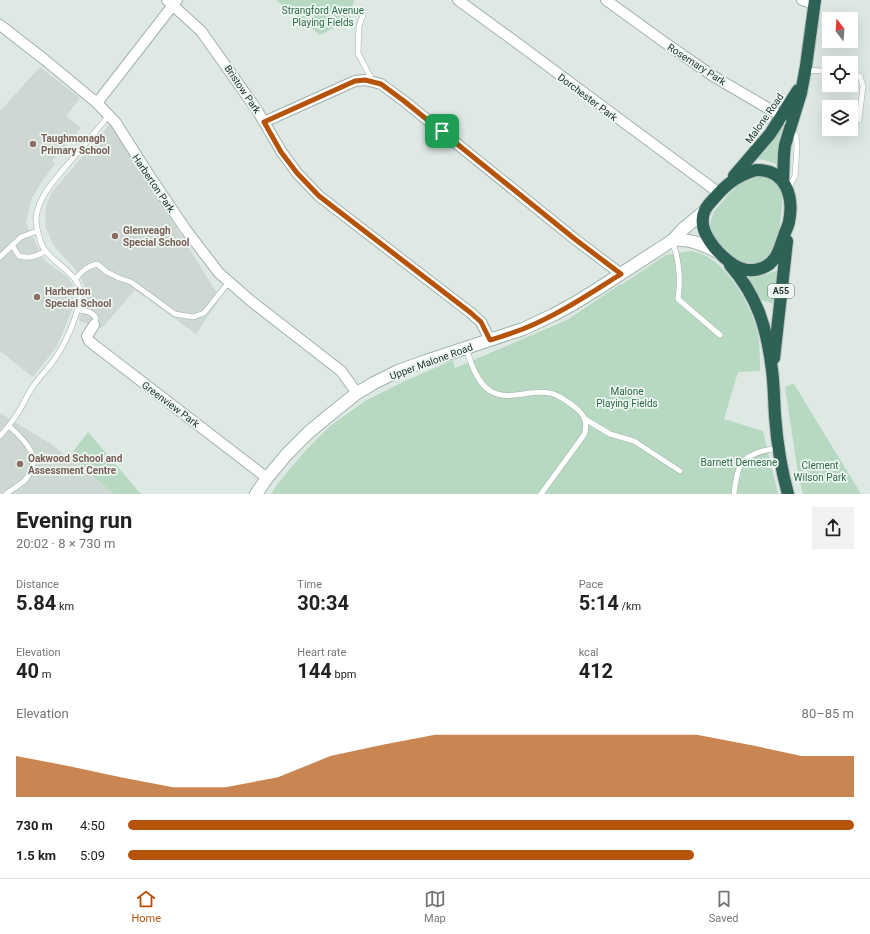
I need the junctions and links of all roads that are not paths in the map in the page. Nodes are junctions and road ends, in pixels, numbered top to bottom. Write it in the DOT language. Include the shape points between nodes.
graph roads {
  1 [pos="458,0"];
  2 [pos="606,0"];
  3 [pos="802,0"];
  4 [pos="173,2"];
  5 [pos="815,2"];
  6 [pos="363,15"];
  7 [pos="0,25"];
  8 [pos="805,70"];
  9 [pos="822,71"];
  10 [pos="858,76"];
  11 [pos="374,82"];
  12 [pos="802,84"];
  13 [pos="97,102"];
  14 [pos="109,115"];
  15 [pos="782,116"];
  16 [pos="859,120"];
  17 [pos="264,122"];
  18 [pos="791,127"];
  19 [pos="728,183"];
  20 [pos="786,184"];
  21 [pos="719,193"];
  22 [pos="705,211"];
  23 [pos="789,222"];
  24 [pos="37,231"];
  25 [pos="672,240"];
  26 [pos="12,245"];
  27 [pos="46,251"];
  28 [pos="720,254"];
  29 [pos="0,257"];
  30 [pos="621,274"];
  31 [pos="75,279"];
  32 [pos="229,282"];
  33 [pos="78,310"];
  34 [pos="94,325"];
  35 [pos="720,335"];
  36 [pos="490,340"];
  37 [pos="466,348"];
  38 [pos="772,372"];
  39 [pos="358,393"];
  40 [pos="585,419"];
  41 [pos="9,426"];
  42 [pos="0,436"];
  43 [pos="779,447"];
  44 [pos="680,472"];
  45 [pos="267,478"];
  46 [pos="6,494"];
  47 [pos="256,494"];
  48 [pos="541,494"];
  49 [pos="734,494"];
  50 [pos="788,494"];
  1 -- 21 [label="street, Dorchester Park"];
  2 -- 15 [label="street, Rosemary Park" via="712,76"];
  3 -- 5 [label="street"];
  4 -- 13 [label="street"];
  4 -- 17 [label="street, Bristow Park" via="201,31"];
  5 -- 8 [label="highway, Malone Road / A55"];
  6 -- 11 [label="lane" via="359,26 358,53"];
  7 -- 13 [label="street, Harberton Park"];
  8 -- 9 [label="lane"];
  8 -- 12 [label="highway, Malone Road / A55"];
  10 -- 16 [label="lane" via="864,86"];
  11 -- 17 [label="street" via="355,81"];
  11 -- 30 [label="street" via="381,84 404,101"];
  12 -- 15 [label="highway, Malone Road / A55"];
  12 -- 18 [label="highway, Malone Road / A55"];
  13 -- 14 [label="street, Harberton Park"];
  14 -- 24 [label="lane" via="51,184 36,217"];
  14 -- 32 [label="street, Harberton Park" via="186,230"];
  15 -- 18 [label="street, Rosemary Park"];
  15 -- 19 [label="highway, Malone Road / A55"];
  17 -- 36 [label="street, Bristow Park" via="281,152 319,196 471,313 481,322"];
  18 -- 20 [label="highway, Malone Road / A55" via="784,154"];
  18 -- 20 [label="lane" via="796,136 795,176"];
  19 -- 20 [label="highway, A55" via="749,172 763,170 775,174"];
  19 -- 21 [label="highway, A55"];
  20 -- 23 [label="highway, A55" via="790,203"];
  21 -- 22 [label="highway, A55"];
  22 -- 25 [label="main road, Upper Malone Road"];
  22 -- 28 [label="highway, A55" via="703,219 706,235"];
  23 -- 28 [label="highway, A55" via="777,256 767,267 755,270 738,268"];
  23 -- 38 [label="highway, A55"];
  24 -- 26 [label="lane"];
  24 -- 27 [label="lane" via="42,247"];
  25 -- 28 [label="main road" via="695,242"];
  25 -- 30 [label="main road, Upper Malone Road"];
  25 -- 35 [label="lane" via="678,266 678,299"];
  26 -- 27 [label="lane" via="19,256 27,258"];
  26 -- 29 [label="lane"];
  27 -- 31 [label="lane"];
  28 -- 38 [label="highway, A55" via="740,276 759,311"];
  30 -- 36 [label="main road, Upper Malone Road" via="553,315"];
  31 -- 32 [label="lane" via="84,269 97,264 107,272 131,282 175,314 193,317 204,313"];
  31 -- 33 [label="lane" via="80,293"];
  32 -- 39 [label="street, Harberton Park" via="341,371"];
  33 -- 34 [label="lane" via="94,314"];
  33 -- 41 [label="lane" via="68,337 31,389"];
  34 -- 45 [label="street, Greenview Park" via="87,336 89,340"];
  36 -- 37 [label="main road, Upper Malone Road"];
  37 -- 39 [label="main road, Upper Malone Road" via="398,371"];
  37 -- 40 [label="lane" via="482,384 493,392 507,395 540,392 556,395 580,411"];
  38 -- 43 [label="highway, A55"];
  39 -- 45 [label="main road, Upper Malone Road" via="309,432"];
  40 -- 44 [label="lane" via="610,434 634,441"];
  40 -- 48 [label="lane" via="584,435"];
  41 -- 42 [label="lane"];
  41 -- 46 [label="lane" via="21,437 33,455 34,463 32,472 24,482"];
  43 -- 49 [label="lane" via="755,454 742,463"];
  43 -- 50 [label="highway, A55"];
  45 -- 47 [label="main road, Upper Malone Road"];
}
